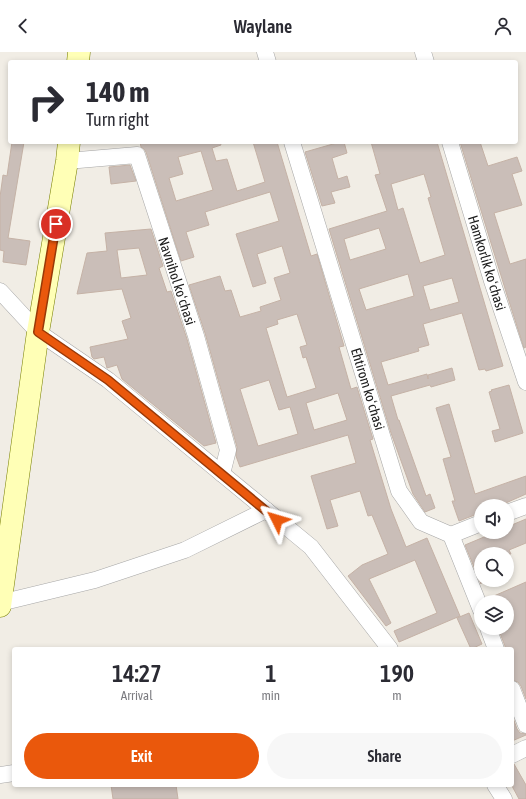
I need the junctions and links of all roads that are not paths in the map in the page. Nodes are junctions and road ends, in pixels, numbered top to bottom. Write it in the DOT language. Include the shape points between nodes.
graph roads {
  1 [pos="293,144"];
  2 [pos="451,144"];
  3 [pos="68,152"];
  4 [pos="0,291"];
  5 [pos="38,332"];
  6 [pos="526,382"];
  7 [pos="222,474"];
  8 [pos="526,506"];
  9 [pos="266,510"];
  10 [pos="514,510"];
  11 [pos="474,526"];
  12 [pos="451,534"];
  13 [pos="475,595"];
  14 [pos="0,604"];
  15 [pos="491,635"];
  16 [pos="388,647"];
  17 [pos="495,647"];
  18 [pos="514,694"];
  19 [pos="526,725"];
  20 [pos="526,748"];
  21 [pos="514,754"];
  22 [pos="12,773"];
  23 [pos="0,775"];
  24 [pos="496,787"];
  25 [pos="504,799"];
  1 -- 12 [label="street, Ehtirom koʻchasi" via="399,491 421,522"];
  2 -- 6 [label="street, Hamkorlik koʻchasi"];
  3 -- 5 [label="main road"];
  3 -- 7 [label="street, Navnihol koʻchasi" via="136,155 196,336 228,450"];
  4 -- 5 [label="street"];
  5 -- 7 [label="street" via="108,380"];
  5 -- 14 [label="main road"];
  7 -- 9 [label="street"];
  8 -- 10 [label="street"];
  9 -- 14 [label="street" via="185,550 95,580"];
  9 -- 16 [label="street" via="310,547"];
  11 -- 12 [label="street"];
  12 -- 13 [label="street"];
  15 -- 17 [label="street"];
  18 -- 19 [label="street"];
  20 -- 21 [label="street"];
  22 -- 23 [label="street"];
  24 -- 25 [label="street"];
}
